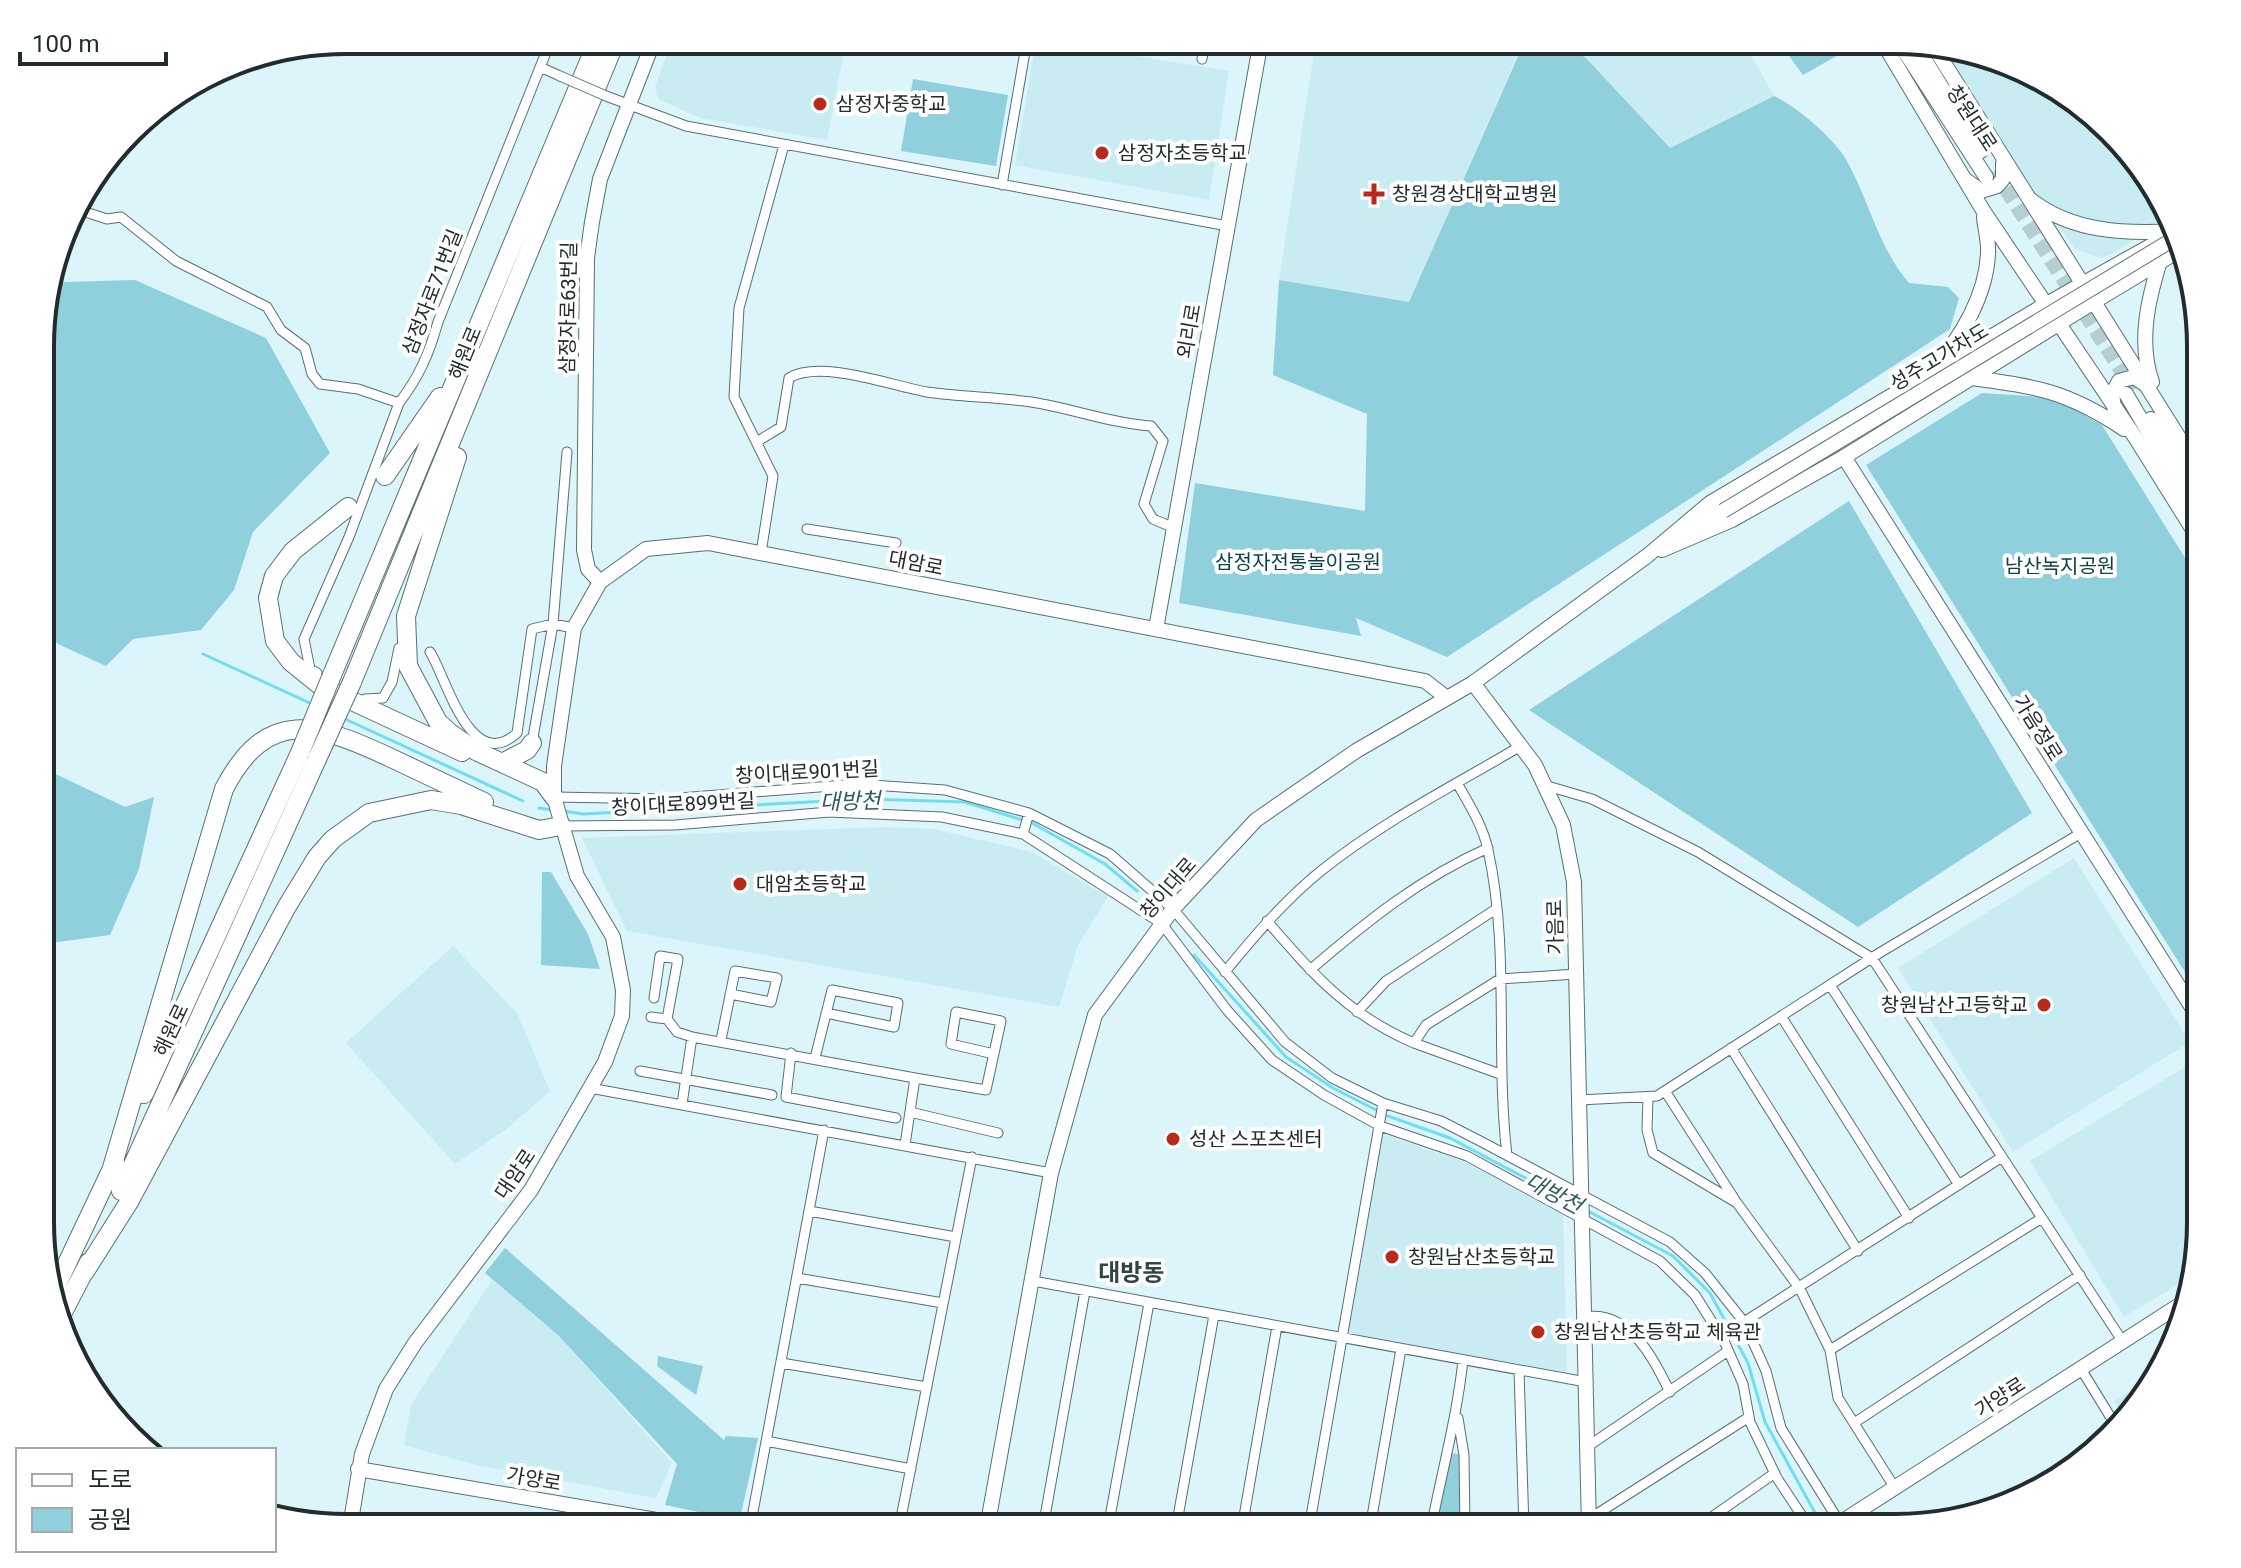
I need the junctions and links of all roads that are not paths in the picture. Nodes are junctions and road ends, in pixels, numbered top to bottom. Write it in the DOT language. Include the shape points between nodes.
graph roads {
  1 [pos="545,54"];
  2 [pos="592,54"];
  3 [pos="610,54"];
  4 [pos="648,54"];
  5 [pos="1025,54"];
  6 [pos="1203,54"];
  7 [pos="1259,54"];
  8 [pos="1890,54"];
  9 [pos="1908,55"];
  10 [pos="1922,55"];
  11 [pos="1939,57"];
  12 [pos="1202,59"];
  13 [pos="540,67"];
  14 [pos="628,105"];
  15 [pos="784,145"];
  16 [pos="1994,169"];
  17 [pos="1967,181"];
  18 [pos="1002,185"];
  19 [pos="2024,194"];
  20 [pos="86,212"];
  21 [pos="1984,212"];
  22 [pos="1228,226"];
  23 [pos="2167,240"];
  24 [pos="2169,244"];
  25 [pos="2169,245"];
  26 [pos="2170,248"];
  27 [pos="2160,261"];
  28 [pos="2080,283"];
  29 [pos="2092,303"];
  30 [pos="2043,306"];
  31 [pos="2059,326"];
  32 [pos="460,369"];
  33 [pos="1925,375"];
  34 [pos="479,378"];
  35 [pos="1972,378"];
  36 [pos="2149,388"];
  37 [pos="399,403"];
  38 [pos="2160,405"];
  39 [pos="2115,409"];
  40 [pos="2135,437"];
  41 [pos="758,441"];
  42 [pos="2187,450"];
  43 [pos="567,452"];
  44 [pos="1844,457"];
  45 [pos="385,476"];
  46 [pos="2187,477"];
  47 [pos="2187,495"];
  48 [pos="348,507"];
  49 [pos="1723,511"];
  50 [pos="2187,520"];
  51 [pos="1174,528"];
  52 [pos="807,529"];
  53 [pos="896,543"];
  54 [pos="761,553"];
  55 [pos="1647,556"];
  56 [pos="600,582"];
  57 [pos="553,624"];
  58 [pos="574,628"];
  59 [pos="1156,629"];
  60 [pos="399,648"];
  61 [pos="430,652"];
  62 [pos="1473,683"];
  63 [pos="1447,698"];
  64 [pos="532,743"];
  65 [pos="1519,747"];
  66 [pos="308,757"];
  67 [pos="502,763"];
  68 [pos="1457,783"];
  69 [pos="857,784"];
  70 [pos="1544,785"];
  71 [pos="554,797"];
  72 [pos="856,813"];
  73 [pos="1029,813"];
  74 [pos="517,823"];
  75 [pos="561,826"];
  76 [pos="2081,833"];
  77 [pos="1023,834"];
  78 [pos="1488,848"];
  79 [pos="1173,909"];
  80 [pos="1496,909"];
  81 [pos="1267,921"];
  82 [pos="1162,924"];
  83 [pos="1872,958"];
  84 [pos="1310,970"];
  85 [pos="1225,972"];
  86 [pos="1576,974"];
  87 [pos="1500,979"];
  88 [pos="1830,985"];
  89 [pos="730,994"];
  90 [pos="654,998"];
  91 [pos="2187,1000"];
  92 [pos="1357,1012"];
  93 [pos="826,1013"];
  94 [pos="1781,1016"];
  95 [pos="651,1017"];
  96 [pos="667,1019"];
  97 [pos="692,1037"];
  98 [pos="721,1040"];
  99 [pos="1414,1043"];
  100 [pos="1731,1048"];
  101 [pos="791,1053"];
  102 [pos="994,1054"];
  103 [pos="815,1058"];
  104 [pos="640,1071"];
  105 [pos="1500,1074"];
  106 [pos="915,1078"];
  107 [pos="685,1079"];
  108 [pos="590,1088"];
  109 [pos="1665,1091"];
  110 [pos="772,1095"];
  111 [pos="1648,1097"];
  112 [pos="1579,1100"];
  113 [pos="1383,1103"];
  114 [pos="682,1104"];
  115 [pos="910,1112"];
  116 [pos="896,1118"];
  117 [pos="1380,1126"];
  118 [pos="824,1130"];
  119 [pos="998,1133"];
  120 [pos="905,1145"];
  121 [pos="1507,1155"];
  122 [pos="972,1157"];
  123 [pos="2002,1157"];
  124 [pos="111,1171"];
  125 [pos="1051,1173"];
  126 [pos="1959,1185"];
  127 [pos="1581,1197"];
  128 [pos="1737,1203"];
  129 [pos="809,1211"];
  130 [pos="1582,1217"];
  131 [pos="1909,1218"];
  132 [pos="2042,1218"];
  133 [pos="956,1237"];
  134 [pos="1858,1251"];
  135 [pos="84,1273"];
  136 [pos="2080,1275"];
  137 [pos="60,1278"];
  138 [pos="797,1278"];
  139 [pos="1033,1281"];
  140 [pos="1800,1289"];
  141 [pos="1085,1291"];
  142 [pos="943,1303"];
  143 [pos="1149,1303"];
  144 [pos="66,1306"];
  145 [pos="2174,1309"];
  146 [pos="1214,1315"];
  147 [pos="1584,1317"];
  148 [pos="1744,1322"];
  149 [pos="1277,1326"];
  150 [pos="1344,1339"];
  151 [pos="2123,1342"];
  152 [pos="1401,1349"];
  153 [pos="1830,1350"];
  154 [pos="1728,1351"];
  155 [pos="1463,1360"];
  156 [pos="781,1363"];
  157 [pos="2081,1369"];
  158 [pos="1519,1370"];
  159 [pos="1586,1382"];
  160 [pos="927,1387"];
  161 [pos="1670,1392"];
  162 [pos="1457,1415"];
  163 [pos="1749,1417"];
  164 [pos="2111,1418"];
  165 [pos="1854,1423"];
  166 [pos="766,1441"];
  167 [pos="1587,1447"];
  168 [pos="358,1469"];
  169 [pos="911,1469"];
  170 [pos="1775,1473"];
  171 [pos="1895,1488"];
  172 [pos="352,1514"];
  173 [pos="621,1514"];
  174 [pos="753,1514"];
  175 [pos="902,1514"];
  176 [pos="990,1514"];
  177 [pos="1045,1514"];
  178 [pos="1111,1514"];
  179 [pos="1178,1514"];
  180 [pos="1244,1514"];
  181 [pos="1312,1514"];
  182 [pos="1372,1514"];
  183 [pos="1434,1514"];
  184 [pos="1465,1514"];
  185 [pos="1524,1514"];
  186 [pos="1589,1514"];
  187 [pos="1604,1514"];
  188 [pos="1716,1514"];
  189 [pos="1801,1514"];
  190 [pos="1829,1514"];
  191 [pos="1855,1514"];
  1 -- 13 [label="street, 삼정자로71번길"];
  2 -- 32 [label="highway, 해원로"];
  3 -- 34 [label="highway, 해원로"];
  4 -- 14 [label="main road, 삼정자로63번길"];
  5 -- 18 [label="street"];
  6 -- 12 [label="street"];
  7 -- 22 [label="main road, 외리로"];
  8 -- 17 [label="main road"];
  9 -- 16 [label="main road, 창원대로"];
  10 -- 16 [label="main road, 창원대로"];
  11 -- 16 [label="main road"];
  13 -- 14 [label="street, bridge"];
  13 -- 37 [label="street, 삼정자로71번길" via="419,379"];
  14 -- 15 [label="street" via="686,126"];
  14 -- 56 [label="main road, 삼정자로63번길" via="600,179 587,258 584,550 588,569"];
  15 -- 18 [label="street"];
  15 -- 41 [label="street" via="739,308 734,397"];
  16 -- 17 [label="main road" via="2003,179 1997,186 1981,191"];
  16 -- 19 [label="main road"];
  17 -- 21 [label="main road"];
  18 -- 22 [label="street"];
  19 -- 23 [label="main road" via="2046,212 2121,235"];
  19 -- 28 [label="main road"];
  20 -- 37 [label="street" via="121,217 176,261 261,303 281,330 305,348 320,384 358,389"];
  21 -- 30 [label="main road"];
  21 -- 33 [label="main road" via="1988,255 1981,285 1963,331"];
  22 -- 51 [label="main road, 외리로"];
  24 -- 28 [label="main road"];
  25 -- 49 [label="main road, 성주고가차도, bridge"];
  26 -- 27 [label="main road"];
  27 -- 29 [label="main road"];
  27 -- 38 [label="main road" via="2149,298 2145,364"];
  28 -- 29 [label="main road"];
  28 -- 30 [label="main road"];
  29 -- 31 [label="main road"];
  29 -- 36 [label="main road"];
  30 -- 31 [label="main road"];
  30 -- 33 [label="main road"];
  31 -- 35 [label="main road"];
  31 -- 39 [label="main road"];
  32 -- 45 [label="highway"];
  32 -- 66 [label="highway, 해원로, bridge" via="332,675"];
  33 -- 55 [label="main road" via="1710,503"];
  34 -- 66 [label="highway, 해원로, bridge" via="352,682"];
  34 -- 67 [label="highway" via="406,616 408,666 438,722"];
  35 -- 40 [label="main road" via="2035,387 2084,403"];
  35 -- 44 [label="main road"];
  36 -- 38 [label="main road"];
  36 -- 39 [label="main road" via="2134,377 2119,381 2112,394"];
  37 -- 60 [label="street, 삼정자로71번길" via="304,639 310,669 373,701 383,698 392,682"];
  38 -- 42 [label="main road"];
  39 -- 40 [label="main road"];
  40 -- 50 [label="main road"];
  41 -- 51 [label="street" via="781,427 789,378 798,373 831,373 926,391 1033,402 1118,424 1151,426 1163,441 1144,504 1153,519"];
  41 -- 54 [label="street" via="773,476"];
  43 -- 57 [label="street"];
  44 -- 55 [label="main road" via="1732,520"];
  44 -- 76 [label="main road, 가음정로"];
  46 -- 47 [label="main road" via="2130,392"];
  48 -- 71 [label="highway" via="293,551 274,576 268,598 275,641 322,687"];
  49 -- 55 [label="main road, 창이대로"];
  51 -- 59 [label="main road, 외리로"];
  52 -- 53 [label="street"];
  54 -- 56 [label="main road, 대암로" via="708,543 672,544 646,549"];
  54 -- 59 [label="main road, 대암로"];
  55 -- 62 [label="main road, 창이대로"];
  56 -- 58 [label="main road, 대암로"];
  57 -- 58 [label="street"];
  57 -- 61 [label="street" via="532,629 517,733 502,741 488,741 468,727"];
  57 -- 64 [label="street"];
  58 -- 71 [label="main road, 대암로"];
  59 -- 63 [label="main road, 대암로" via="1425,681"];
  62 -- 63 [label="main road, 창이대로"];
  62 -- 65 [label="main road, 가음로"];
  63 -- 79 [label="main road, 창이대로" via="1356,751 1256,820"];
  64 -- 67 [label="highway"];
  65 -- 68 [label="street"];
  65 -- 70 [label="main road, 가음로"];
  66 -- 124 [label="highway, 해원로"];
  66 -- 135 [label="highway, 해원로"];
  67 -- 71 [label="highway" via="543,782"];
  68 -- 78 [label="street"];
  68 -- 81 [label="street" via="1323,870"];
  69 -- 71 [label="street, 창이대로901번길" via="667,799"];
  69 -- 72 [label="street"];
  69 -- 73 [label="street, 창이대로901번길" via="945,790"];
  70 -- 83 [label="street" via="1592,799 1698,852"];
  70 -- 86 [label="main road, 가음로" via="1563,825 1574,882"];
  71 -- 75 [label="main road, 대암로"];
  72 -- 75 [label="street, 창이대로899번길" via="675,825"];
  72 -- 77 [label="street, 창이대로899번길" via="942,817"];
  73 -- 77 [label="street"];
  73 -- 79 [label="street, 창이대로901번길" via="1110,854"];
  74 -- 75 [label="highway" via="539,830"];
  74 -- 124 [label="highway" via="394,759 317,728 267,737 239,761 224,789"];
  74 -- 135 [label="highway" via="431,800 369,813 333,839 286,908 129,1202"];
  75 -- 108 [label="main road, 대암로" via="577,876 613,937 623,990 616,1039"];
  76 -- 83 [label="street"];
  76 -- 91 [label="main road, 가음정로"];
  77 -- 82 [label="street, 창이대로899번길"];
  78 -- 80 [label="street"];
  78 -- 84 [label="street" via="1448,866 1380,910"];
  79 -- 82 [label="main road, 창이대로"];
  79 -- 85 [label="street, 창이대로901번길"];
  80 -- 87 [label="street"];
  80 -- 92 [label="street" via="1386,981"];
  81 -- 84 [label="street"];
  81 -- 85 [label="street"];
  82 -- 117 [label="street, 창이대로899번길" via="1272,1060"];
  82 -- 125 [label="main road, 창이대로" via="1095,1015"];
  83 -- 88 [label="street"];
  83 -- 123 [label="street"];
  84 -- 92 [label="street"];
  85 -- 113 [label="street, 창이대로901번길" via="1285,1042 1332,1078"];
  86 -- 87 [label="street"];
  86 -- 112 [label="main road, 가음로"];
  87 -- 99 [label="street" via="1426,1025"];
  87 -- 105 [label="street"];
  88 -- 94 [label="street"];
  88 -- 126 [label="street"];
  89 -- 89 [label="street" via="735,971 777,978 771,1002"];
  89 -- 98 [label="street"];
  90 -- 96 [label="street" via="660,956 678,959"];
  92 -- 99 [label="street"];
  93 -- 93 [label="street" via="832,990 898,1003 894,1027"];
  93 -- 103 [label="street"];
  94 -- 100 [label="street"];
  94 -- 131 [label="street"];
  95 -- 96 [label="street"];
  96 -- 97 [label="street" via="677,1032"];
  97 -- 98 [label="street"];
  97 -- 107 [label="street"];
  98 -- 101 [label="street"];
  99 -- 105 [label="street"];
  100 -- 109 [label="street"];
  100 -- 134 [label="street"];
  101 -- 103 [label="street"];
  101 -- 116 [label="street" via="786,1097"];
  102 -- 102 [label="street" via="1001,1021 956,1012 951,1044"];
  102 -- 106 [label="street" via="986,1090"];
  103 -- 106 [label="street"];
  104 -- 107 [label="street"];
  105 -- 121 [label="street"];
  106 -- 115 [label="street"];
  107 -- 110 [label="street"];
  107 -- 114 [label="street"];
  108 -- 114 [label="street"];
  108 -- 168 [label="main road, 대암로" via="531,1190 386,1389"];
  109 -- 111 [label="street"];
  109 -- 128 [label="street"];
  111 -- 112 [label="street"];
  111 -- 128 [label="street" via="1653,1153"];
  112 -- 127 [label="main road, 가음로"];
  113 -- 117 [label="street"];
  113 -- 121 [label="street, 창이대로901번길" via="1441,1121"];
  114 -- 118 [label="street"];
  115 -- 119 [label="street"];
  115 -- 120 [label="street"];
  117 -- 130 [label="street, 창이대로899번길" via="1467,1156"];
  117 -- 150 [label="street"];
  118 -- 120 [label="street"];
  118 -- 129 [label="street"];
  120 -- 122 [label="street"];
  121 -- 127 [label="street, 창이대로901번길"];
  122 -- 125 [label="street"];
  122 -- 133 [label="street"];
  123 -- 126 [label="street"];
  123 -- 132 [label="street"];
  124 -- 137 [label="highway, 해원로"];
  125 -- 139 [label="main road, 창이대로"];
  126 -- 131 [label="street"];
  127 -- 130 [label="main road, 가음로"];
  127 -- 148 [label="street, 창이대로901번길" via="1670,1242 1705,1273"];
  128 -- 140 [label="street"];
  129 -- 133 [label="street"];
  129 -- 138 [label="street"];
  130 -- 147 [label="main road"];
  130 -- 154 [label="street, 창이대로899번길" via="1660,1261 1695,1295"];
  131 -- 134 [label="street"];
  132 -- 136 [label="street"];
  132 -- 153 [label="street"];
  133 -- 142 [label="street"];
  134 -- 140 [label="street"];
  135 -- 144 [label="highway, 해원로"];
  136 -- 151 [label="street"];
  136 -- 165 [label="street"];
  138 -- 142 [label="street"];
  138 -- 156 [label="street"];
  139 -- 141 [label="street"];
  139 -- 176 [label="main road, 창이대로"];
  140 -- 148 [label="street"];
  140 -- 153 [label="street"];
  141 -- 143 [label="street"];
  141 -- 177 [label="street"];
  142 -- 160 [label="street"];
  143 -- 146 [label="street"];
  143 -- 178 [label="street"];
  145 -- 151 [label="main road, 가양로"];
  146 -- 149 [label="street"];
  146 -- 179 [label="street"];
  147 -- 159 [label="main road"];
  147 -- 161 [label="street" via="1607,1315 1622,1325 1647,1350"];
  148 -- 190 [label="street, 창이대로901번길" via="1766,1371 1781,1428"];
  149 -- 150 [label="street"];
  149 -- 180 [label="street"];
  150 -- 152 [label="street"];
  150 -- 181 [label="street"];
  151 -- 157 [label="main road, 가양로"];
  152 -- 155 [label="street"];
  152 -- 182 [label="street"];
  153 -- 165 [label="street" via="1838,1398"];
  154 -- 161 [label="street"];
  154 -- 163 [label="street, 창이대로899번길" via="1743,1384"];
  155 -- 158 [label="street"];
  155 -- 162 [label="street"];
  156 -- 160 [label="street"];
  156 -- 166 [label="street"];
  157 -- 164 [label="street"];
  157 -- 171 [label="main road, 가양로"];
  158 -- 159 [label="street"];
  158 -- 185 [label="street"];
  159 -- 167 [label="main road"];
  160 -- 169 [label="street"];
  161 -- 167 [label="street"];
  162 -- 183 [label="street"];
  162 -- 184 [label="street"];
  163 -- 170 [label="street, 창이대로899번길"];
  163 -- 187 [label="street"];
  165 -- 171 [label="street"];
  166 -- 169 [label="street"];
  166 -- 174 [label="street"];
  167 -- 186 [label="main road"];
  168 -- 172 [label="main road, 대암로"];
  168 -- 173 [label="main road, 가양로"];
  169 -- 175 [label="street"];
  170 -- 188 [label="street"];
  170 -- 189 [label="street, 창이대로899번길"];
  171 -- 191 [label="main road, 가양로"];
}
